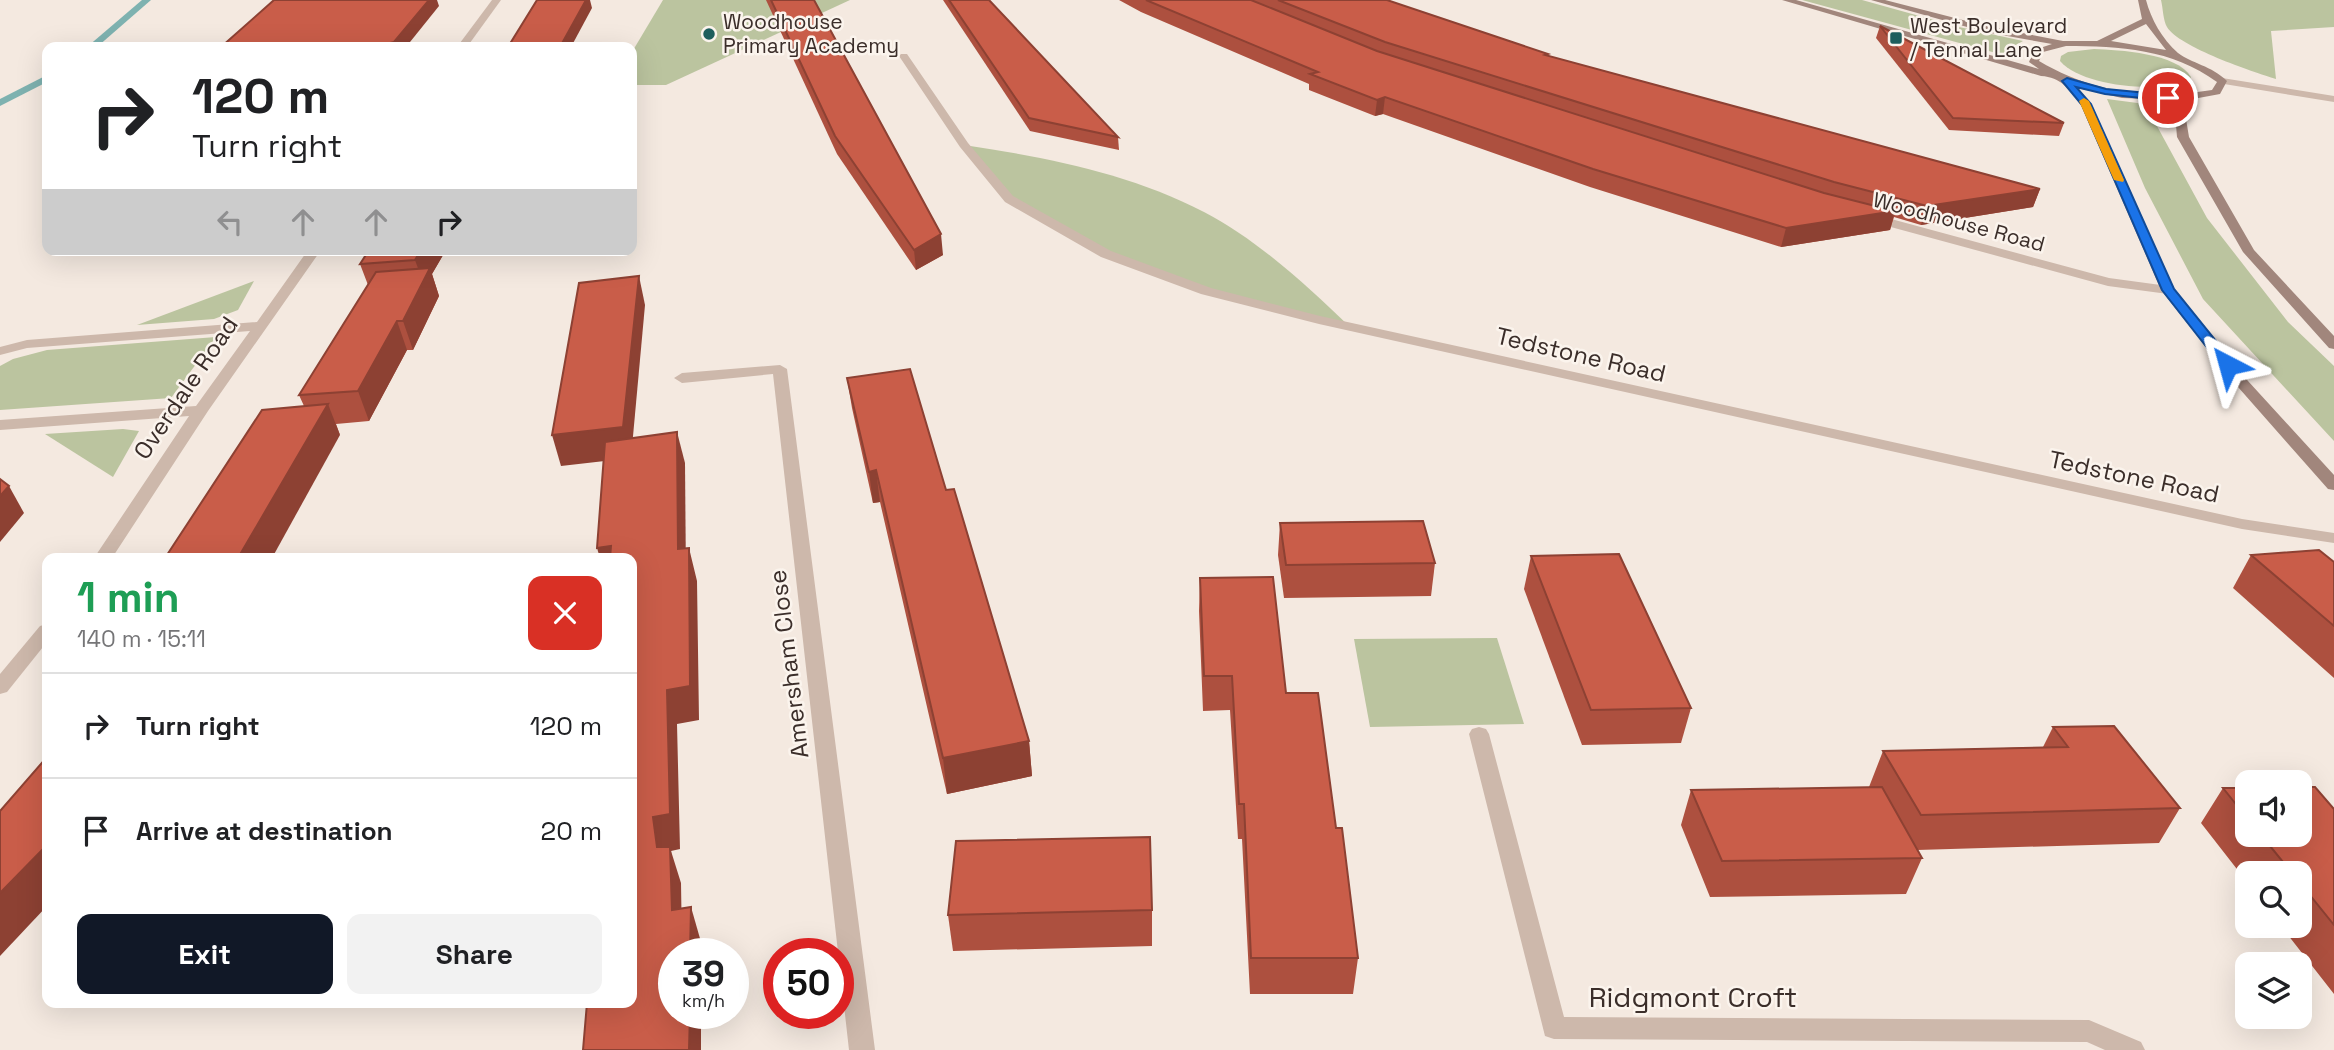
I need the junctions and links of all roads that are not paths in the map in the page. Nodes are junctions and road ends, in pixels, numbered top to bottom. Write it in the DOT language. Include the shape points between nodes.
graph roads {
  1 [pos="496,0"];
  2 [pos="1786,0"];
  3 [pos="1875,0"];
  4 [pos="2142,0"];
  5 [pos="2147,20"];
  6 [pos="466,42"];
  7 [pos="2066,43"];
  8 [pos="2099,43"];
  9 [pos="904,56"];
  10 [pos="2176,56"];
  11 [pos="2061,79"];
  12 [pos="2222,81"];
  13 [pos="2188,98"];
  14 [pos="2334,99"];
  15 [pos="1863,216"];
  16 [pos="311,256"];
  17 [pos="2168,290"];
  18 [pos="260,326"];
  19 [pos="2334,345"];
  20 [pos="0,351"];
  21 [pos="682,378"];
  22 [pos="201,410"];
  23 [pos="0,425"];
  24 [pos="2334,485"];
  25 [pos="2334,538"];
  26 [pos="106,553"];
  27 [pos="42,636"];
  28 [pos="0,687"];
  29 [pos="1479,734"];
  30 [pos="862,1050"];
  31 [pos="2132,1050"];
  1 -- 6 [label="street"];
  2 -- 11 [label="main road"];
  3 -- 7 [label="main road" via="1985,29"];
  4 -- 5 [label="main road"];
  5 -- 8 [label="main road"];
  5 -- 10 [label="main road"];
  7 -- 8 [label="main road"];
  7 -- 11 [label="main road" via="2039,50 2035,62"];
  8 -- 10 [label="main road"];
  9 -- 25 [label="street, Tedstone Road" via="964,145 1009,199 1106,254 1206,291 2242,524"];
  10 -- 12 [label="main road" via="2208,68"];
  11 -- 13 [label="main road" via="2105,92"];
  11 -- 17 [label="main road" via="2086,104"];
  12 -- 13 [label="main road" via="2216,92"];
  12 -- 14 [label="street"];
  13 -- 19 [label="main road" via="2180,113 2183,137 2249,252"];
  15 -- 17 [label="street, Woodhouse Road" via="2108,282"];
  16 -- 18 [label="street, Overdale Road"];
  17 -- 24 [label="main road" via="2243,384"];
  18 -- 20 [label="street" via="27,344"];
  18 -- 22 [label="street, Overdale Road"];
  21 -- 30 [label="street, Amersham Close" via="780,369"];
  22 -- 23 [label="street"];
  22 -- 26 [label="street, Overdale Road"];
  27 -- 28 [label="street"];
  29 -- 31 [label="street, Ridgmont Croft" via="1554,1028 2090,1031"];
}
